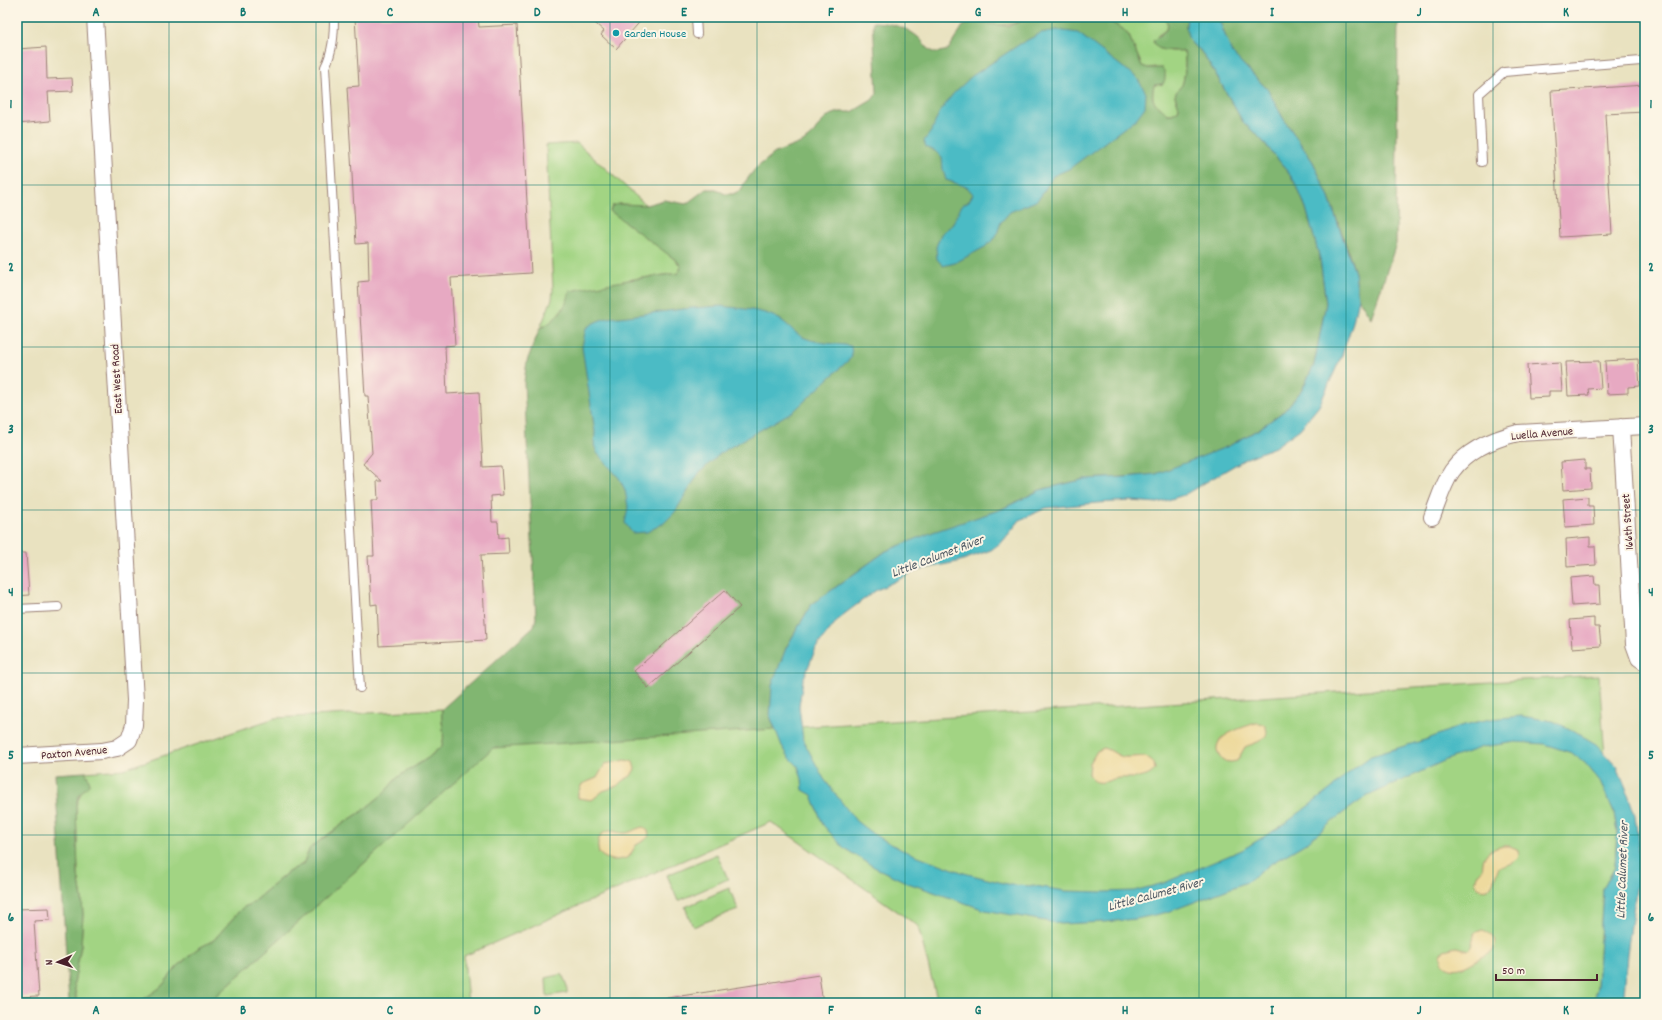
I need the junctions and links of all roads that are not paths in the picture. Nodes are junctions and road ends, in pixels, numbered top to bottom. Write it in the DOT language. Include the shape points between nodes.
graph roads {
  1 [pos="95,17"];
  2 [pos="334,17"];
  3 [pos="696,17"];
  4 [pos="697,34"];
  5 [pos="1645,58"];
  6 [pos="1482,162"];
  7 [pos="1645,426"];
  8 [pos="1621,427"];
  9 [pos="1432,517"];
  10 [pos="58,607"];
  11 [pos="17,609"];
  12 [pos="1644,662"];
  13 [pos="360,688"];
  14 [pos="129,740"];
  15 [pos="17,756"];
  1 -- 14 [label="street, East West Road" via="135,700 134,725"];
  2 -- 13 [label="lane" via="334,38 325,67"];
  3 -- 4 [label="lane"];
  5 -- 6 [label="lane" via="1641,61 1504,72 1479,94"];
  7 -- 8 [label="street, Luella Avenue"];
  8 -- 9 [label="street, Luella Avenue" via="1518,433 1500,437 1480,446 1452,471"];
  8 -- 12 [label="street, 166th Street" via="1634,644 1639,658"];
  10 -- 11 [label="lane"];
  14 -- 15 [label="street, Paxton Avenue" via="117,748 102,751"];
}
